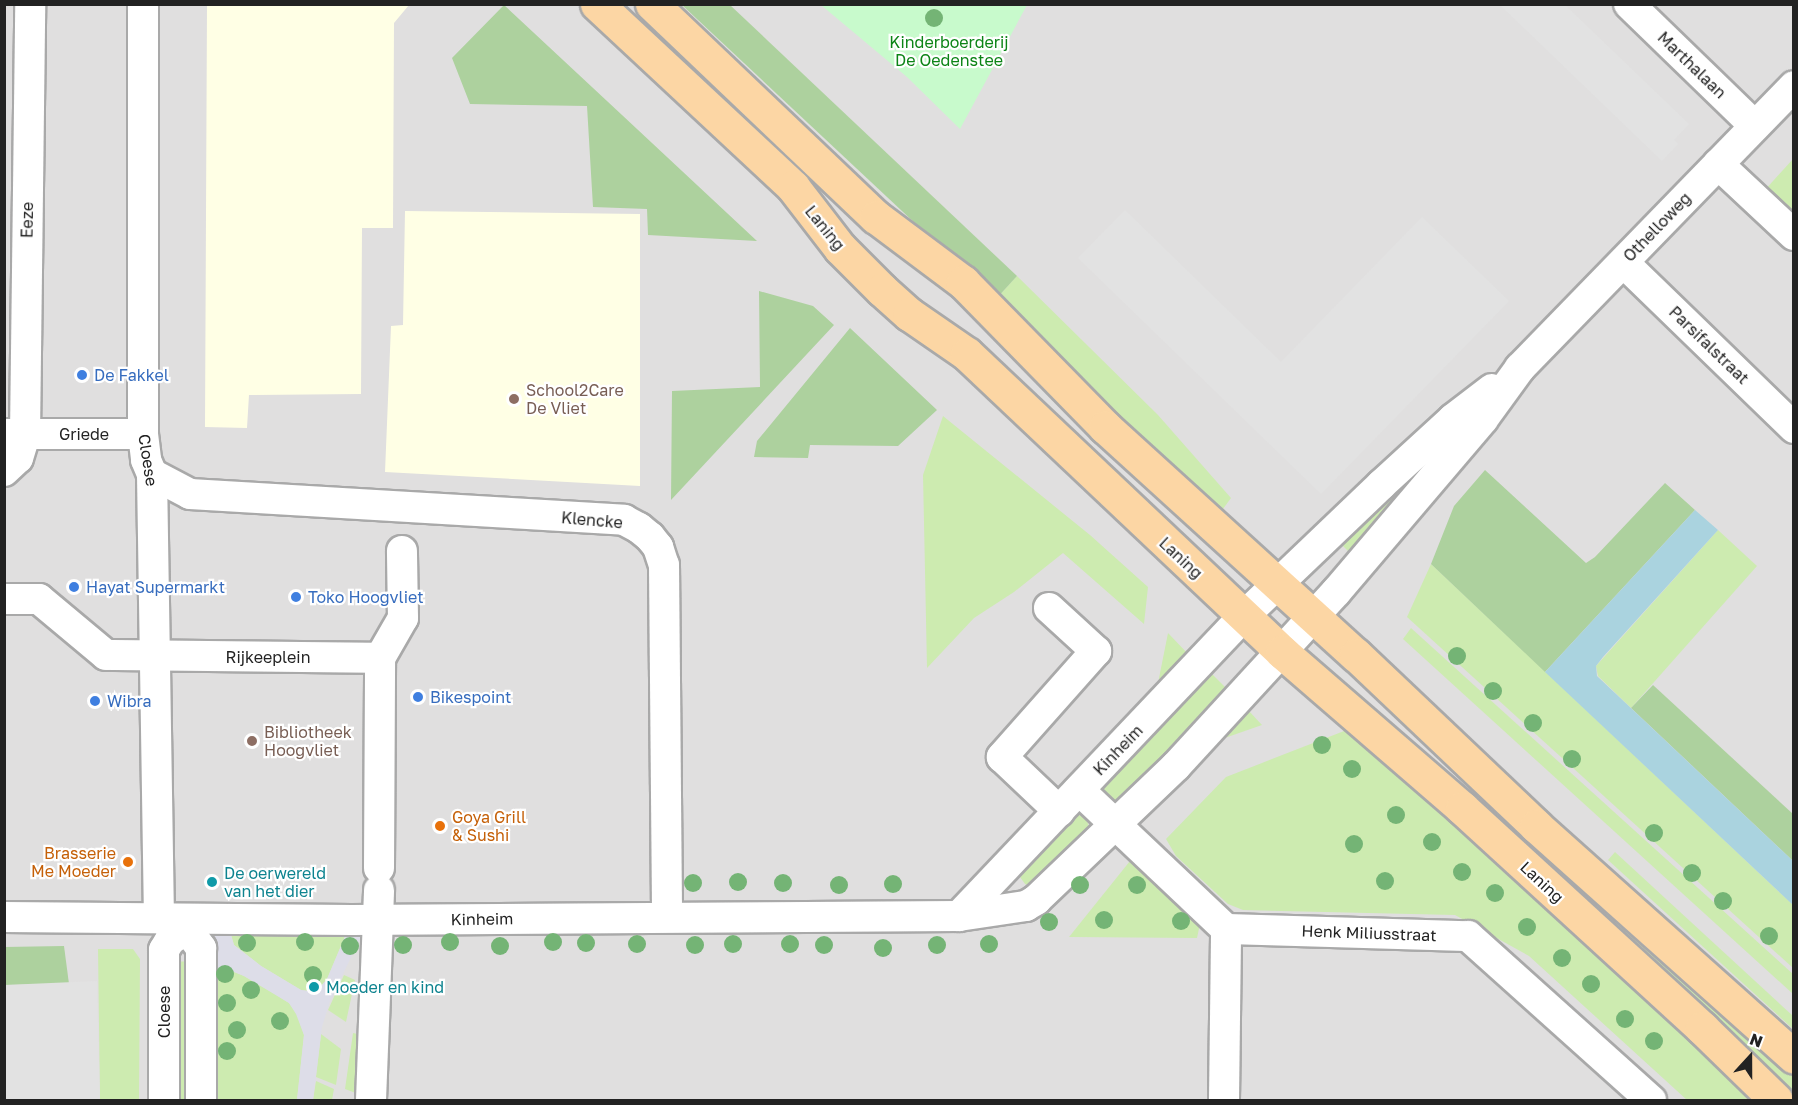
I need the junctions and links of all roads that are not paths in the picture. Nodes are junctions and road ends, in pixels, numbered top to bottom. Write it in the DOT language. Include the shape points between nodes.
graph roads {
  1 [pos="30,4"];
  2 [pos="143,4"];
  3 [pos="597,4"];
  4 [pos="652,4"];
  5 [pos="1629,4"];
  6 [pos="1794,86"];
  7 [pos="1755,126"];
  8 [pos="1718,164"];
  9 [pos="1794,235"];
  10 [pos="1623,263"];
  11 [pos="1520,368"];
  12 [pos="1794,428"];
  13 [pos="15,434"];
  14 [pos="143,434"];
  15 [pos="4,471"];
  16 [pos="152,474"];
  17 [pos="402,532"];
  18 [pos="1277,584"];
  19 [pos="4,599"];
  20 [pos="1049,608"];
  21 [pos="1244,616"];
  22 [pos="1313,617"];
  23 [pos="1282,652"];
  24 [pos="156,656"];
  25 [pos="380,657"];
  26 [pos="1080,790"];
  27 [pos="1059,811"];
  28 [pos="1116,825"];
  29 [pos="4,916"];
  30 [pos="959,916"];
  31 [pos="667,917"];
  32 [pos="378,920"];
  33 [pos="175,922"];
  34 [pos="1226,928"];
  35 [pos="1794,1057"];
  36 [pos="164,1101"];
  37 [pos="201,1101"];
  38 [pos="371,1101"];
  39 [pos="1224,1101"];
  40 [pos="1651,1101"];
  41 [pos="1776,1101"];
  1 -- 13 [label="street, Eeze"];
  2 -- 14 [label="street, Cloese"];
  3 -- 21 [label="main road, Laning" via="793,187 840,248 882,290 967,354"];
  4 -- 18 [label="main road" via="876,217 963,282 1105,427"];
  5 -- 7 [label="street, Marthalaan"];
  6 -- 7 [label="street, Othelloweg"];
  7 -- 8 [label="street, Othelloweg"];
  8 -- 9 [label="street"];
  8 -- 10 [label="street, Othelloweg"];
  10 -- 11 [label="street, Othelloweg"];
  10 -- 12 [label="street, Parsifalstraat"];
  11 -- 18 [label="street, Othelloweg" via="1453,420"];
  11 -- 22 [label="street, Othelloweg" via="1483,419"];
  13 -- 14 [label="street, Griede"];
  13 -- 15 [label="street" via="18,458"];
  14 -- 16 [label="street, Cloese"];
  16 -- 17 [label="street, Klencke" via="190,494"];
  16 -- 24 [label="street, Cloese"];
  17 -- 25 [label="street" via="403,618"];
  17 -- 31 [label="street, Klencke" via="624,520 650,537 663,558"];
  18 -- 21 [label="street, Kinheim"];
  18 -- 22 [label="main road"];
  19 -- 24 [label="street, Rijkeeplein" via="39,599 106,655"];
  20 -- 27 [label="street" via="1096,651 1002,757"];
  21 -- 23 [label="main road, Laning"];
  21 -- 26 [label="street, Kinheim"];
  22 -- 23 [label="street"];
  22 -- 35 [label="main road" via="1536,826"];
  23 -- 28 [label="street, Kinheim"];
  23 -- 41 [label="main road, Laning" via="1462,808"];
  24 -- 25 [label="street, Rijkeeplein"];
  24 -- 33 [label="street, Cloese"];
  25 -- 32 [label="street"];
  26 -- 27 [label="street, Kinheim"];
  26 -- 28 [label="street"];
  27 -- 30 [label="street, Kinheim"];
  28 -- 30 [label="street, Kinheim" via="1026,906"];
  28 -- 34 [label="street"];
  29 -- 33 [label="street, Kinheim"];
  30 -- 31 [label="street, Kinheim"];
  31 -- 32 [label="street, Kinheim"];
  32 -- 33 [label="street, Kinheim"];
  32 -- 38 [label="street"];
  33 -- 36 [label="street, Cloese" via="164,950"];
  33 -- 37 [label="street" via="201,948"];
  34 -- 39 [label="street"];
  34 -- 40 [label="street, Henk Miliusstraat" via="1467,936"];
}
